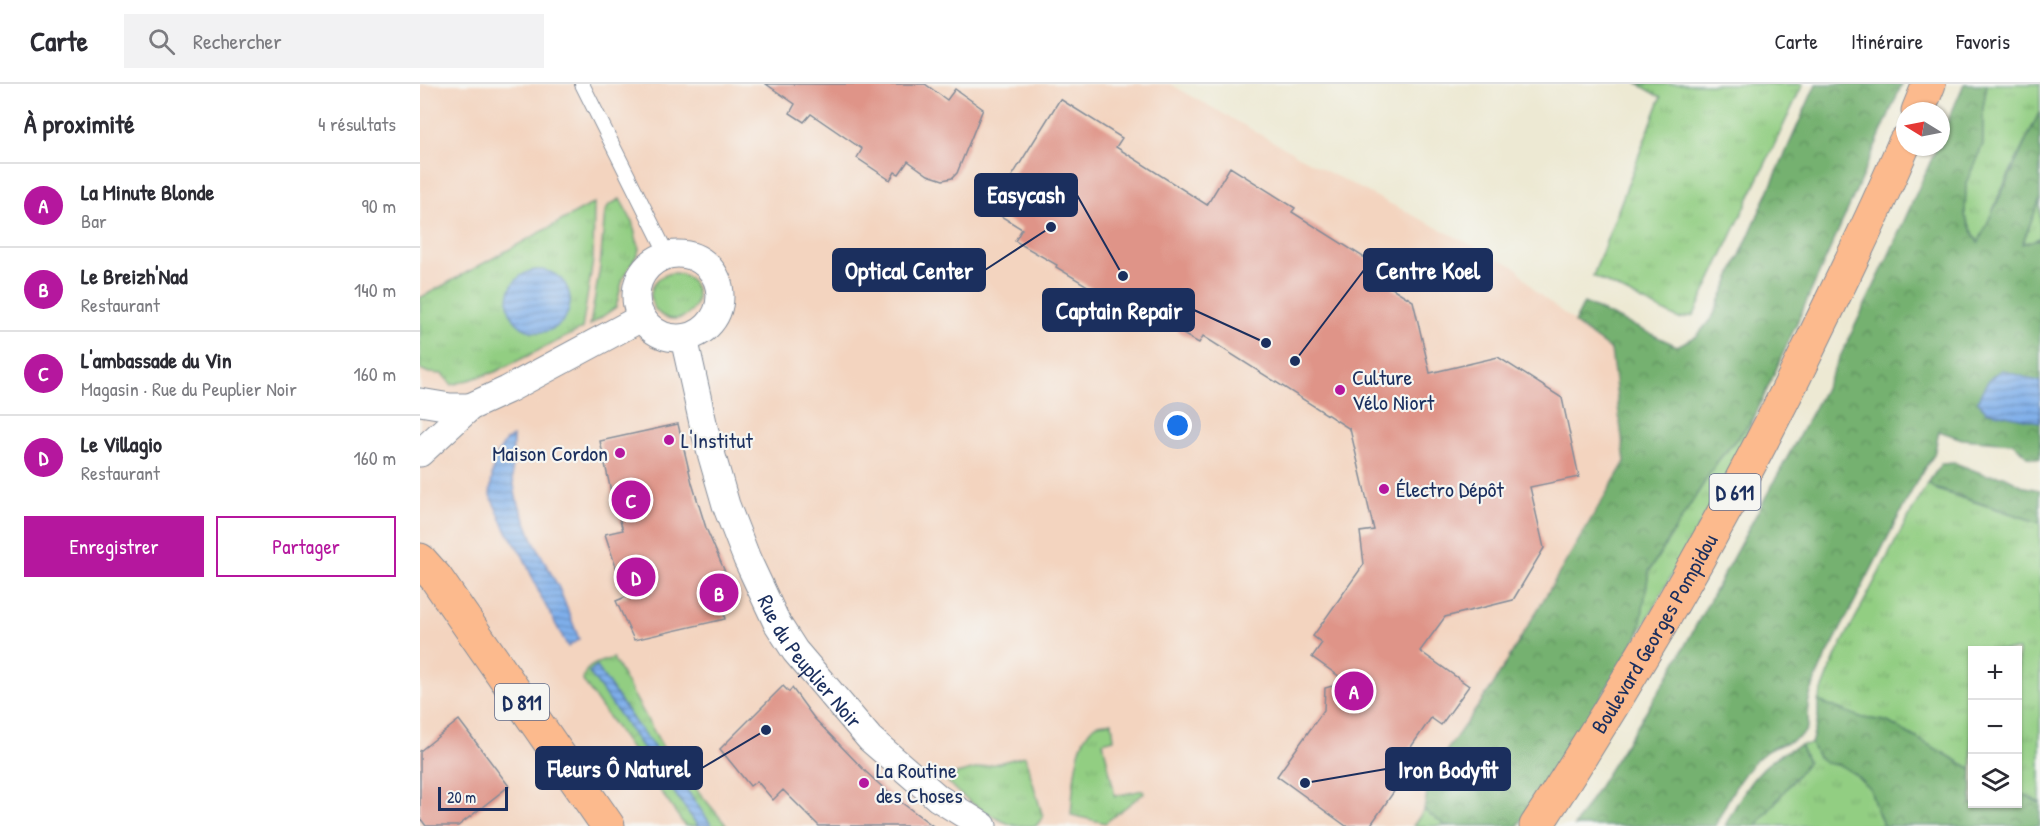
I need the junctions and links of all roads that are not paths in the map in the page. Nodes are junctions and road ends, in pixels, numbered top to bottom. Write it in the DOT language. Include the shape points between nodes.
graph roads {
  1 [pos="582,84"];
  2 [pos="1929,84"];
  3 [pos="1945,84"];
  4 [pos="1922,102"];
  5 [pos="1938,102"];
  6 [pos="1898,156"];
  7 [pos="1915,156"];
  8 [pos="664,255"];
  9 [pos="641,318"];
  10 [pos="684,338"];
  11 [pos="420,402"];
  12 [pos="470,407"];
  13 [pos="420,453"];
  14 [pos="420,535"];
  15 [pos="428,569"];
  16 [pos="608,826"];
  17 [pos="983,826"];
  18 [pos="1536,826"];
  19 [pos="1554,826"];
  1 -- 8 [label="lane"];
  2 -- 4 [label="main road"];
  3 -- 5 [label="main road"];
  6 -- 18 [label="main road, Boulevard Georges Pompidou / D 611" via="1799,370 1748,467 1641,658"];
  7 -- 19 [label="main road, Boulevard Georges Pompidou / D 611" via="1808,386 1762,473 1653,668"];
  8 -- 9 [label="street" via="653,261 638,281 636,300"];
  8 -- 10 [label="street" via="694,256 711,269 720,288 714,318 701,331"];
  9 -- 10 [label="street" via="660,334"];
  9 -- 12 [label="street"];
  10 -- 17 [label="street, Rue du Peuplier Noir" via="726,505 777,623 795,651 870,739 938,798"];
  11 -- 12 [label="street"];
  12 -- 13 [label="street"];
  14 -- 15 [label="main road, D 811"];
  15 -- 16 [label="main road, D 811"];
}
